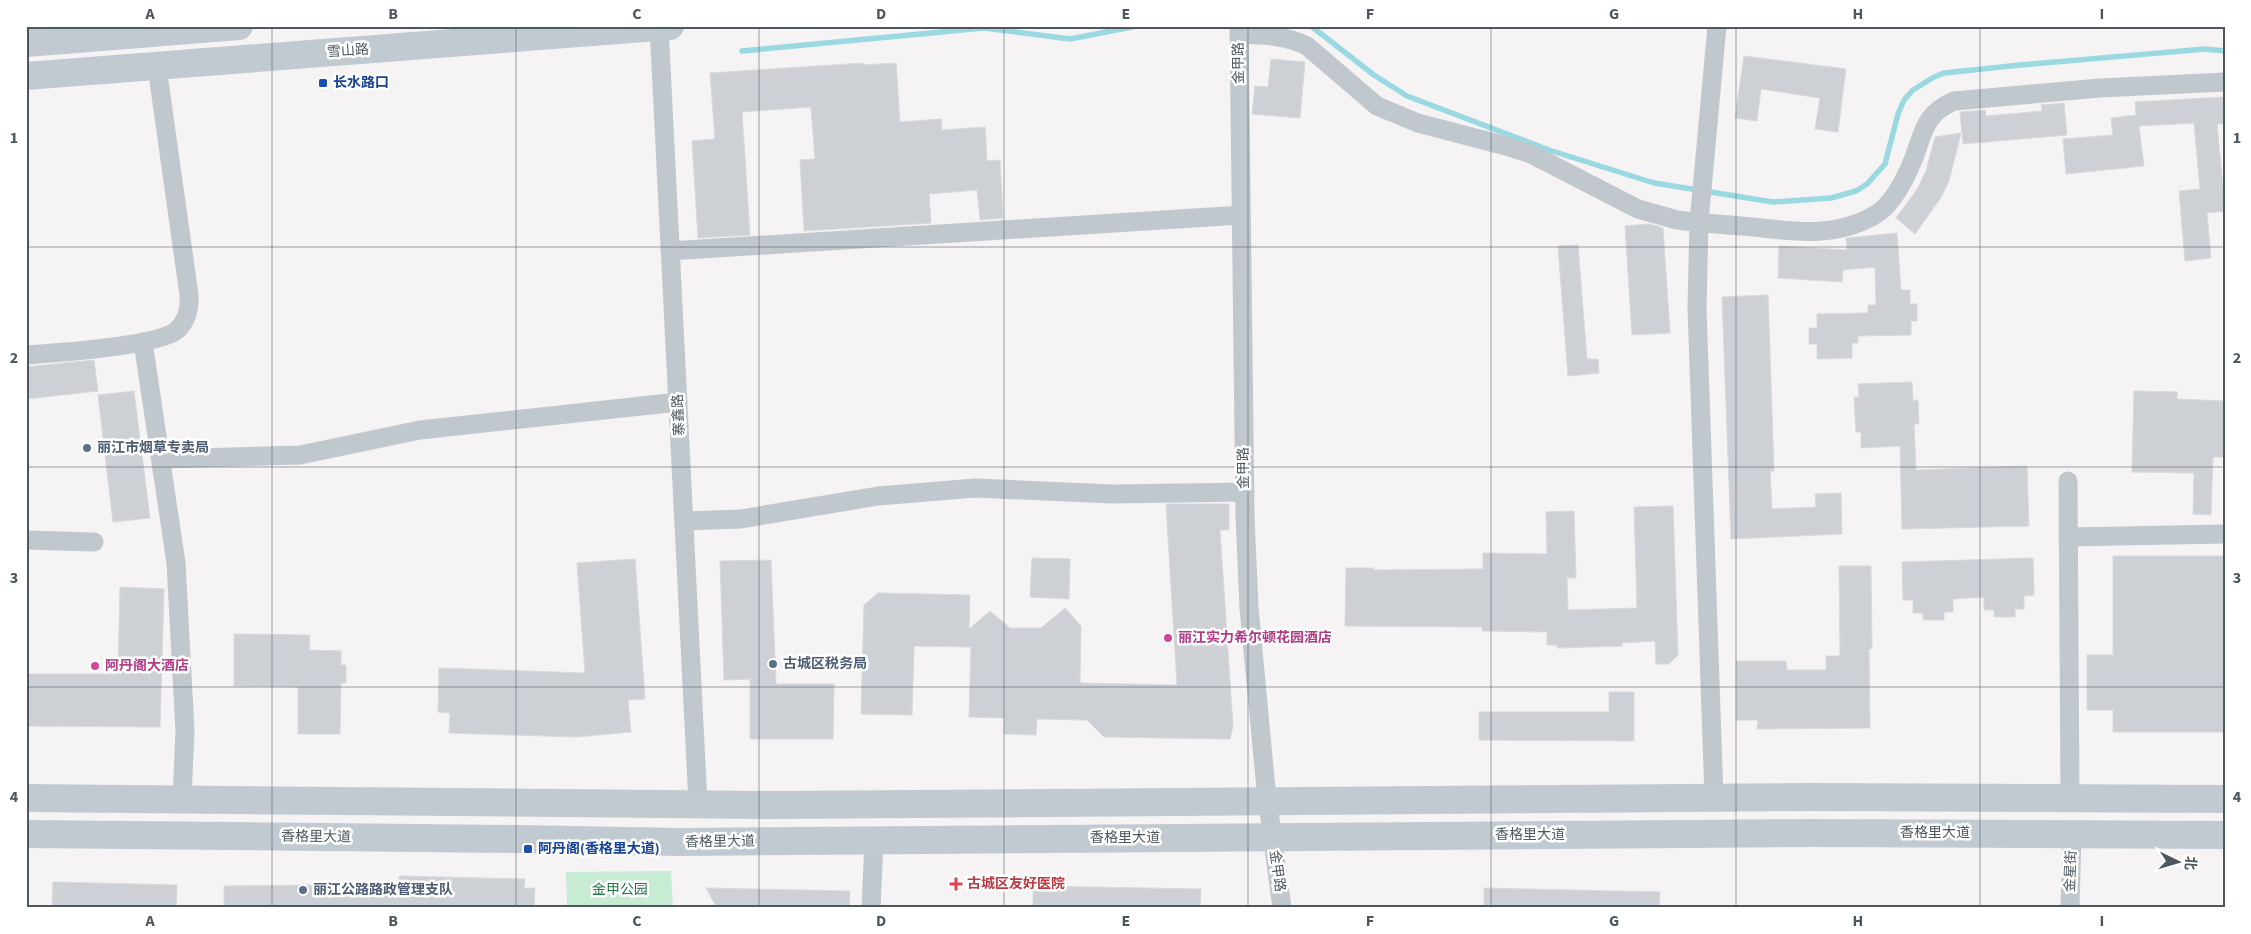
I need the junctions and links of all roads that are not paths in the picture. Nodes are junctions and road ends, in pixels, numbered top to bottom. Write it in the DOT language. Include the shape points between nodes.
graph roads {
  1 [pos="239,26"];
  2 [pos="662,26"];
  3 [pos="1717,26"];
  4 [pos="1239,30"];
  5 [pos="26,43"];
  6 [pos="157,67"];
  7 [pos="26,76"];
  8 [pos="2225,82"];
  9 [pos="1241,215"];
  10 [pos="1699,222"];
  11 [pos="670,250"];
  12 [pos="143,342"];
  13 [pos="26,355"];
  14 [pos="678,402"];
  15 [pos="161,459"];
  16 [pos="2068,481"];
  17 [pos="1245,492"];
  18 [pos="684,521"];
  19 [pos="2225,534"];
  20 [pos="2068,537"];
  21 [pos="26,540"];
  22 [pos="94,542"];
  23 [pos="26,798"];
  24 [pos="1714,798"];
  25 [pos="2070,798"];
  26 [pos="2225,799"];
  27 [pos="182,800"];
  28 [pos="1268,801"];
  29 [pos="698,804"];
  30 [pos="26,834"];
  31 [pos="2072,834"];
  32 [pos="2225,835"];
  33 [pos="1273,837"];
  34 [pos="874,840"];
  35 [pos="871,908"];
  36 [pos="1282,908"];
  37 [pos="2070,908"];
  1 -- 5 [label="main road"];
  2 -- 6 [label="main road, 雪山路"];
  2 -- 11 [label="street, 寨鑫路"];
  3 -- 10 [label="street"];
  4 -- 9 [label="street, 金甲路"];
  4 -- 10 [label="street" via="1279,36 1307,46 1377,106 1397,115 1531,154 1638,208 1677,220"];
  6 -- 7 [label="main road, 雪山路"];
  6 -- 12 [label="street" via="189,303 176,332"];
  8 -- 10 [label="street" via="2100,88 1954,101 1938,109 1925,123 1907,174 1890,200 1879,212 1860,222 1808,233"];
  9 -- 11 [label="street"];
  9 -- 17 [label="street, 金甲路"];
  10 -- 24 [label="street" via="1697,308"];
  11 -- 14 [label="street, 寨鑫路"];
  12 -- 13 [label="street"];
  12 -- 15 [label="street"];
  14 -- 15 [label="street" via="420,430 300,455"];
  14 -- 18 [label="street, 寨鑫路"];
  15 -- 27 [label="street" via="176,563 185,731"];
  16 -- 20 [label="street"];
  17 -- 18 [label="street" via="1113,494 975,488 878,496 741,519"];
  17 -- 28 [label="street, 金甲路" via="1250,617"];
  18 -- 29 [label="street, 寨鑫路"];
  19 -- 20 [label="street"];
  20 -- 25 [label="street"];
  21 -- 22 [label="street"];
  23 -- 27 [label="main road"];
  24 -- 25 [label="main road"];
  24 -- 28 [label="main road"];
  25 -- 26 [label="main road"];
  27 -- 29 [label="main road"];
  28 -- 29 [label="main road"];
  28 -- 33 [label="street, 金甲路"];
  30 -- 34 [label="main road, 香格里大道" via="680,842"];
  31 -- 32 [label="main road, 香格里大道"];
  31 -- 33 [label="main road, 香格里大道"];
  31 -- 37 [label="street, 金星街"];
  33 -- 34 [label="main road, 香格里大道"];
  33 -- 36 [label="street, 金甲路"];
  34 -- 35 [label="street"];
}
